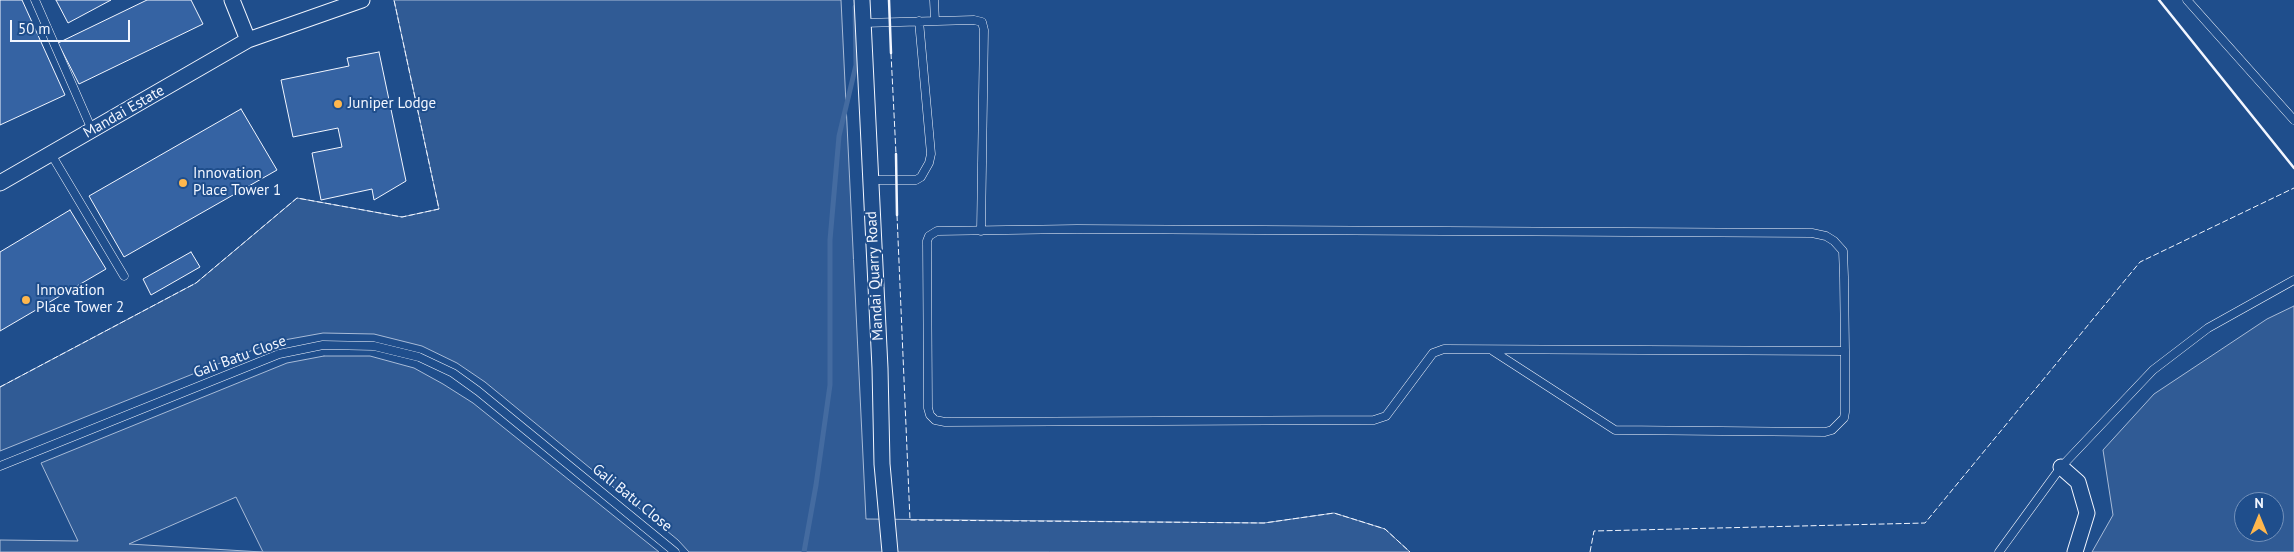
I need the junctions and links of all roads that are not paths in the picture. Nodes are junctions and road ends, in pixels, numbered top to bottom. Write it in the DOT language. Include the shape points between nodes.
graph roads {
  1 [pos="35,0"];
  2 [pos="232,0"];
  3 [pos="362,0"];
  4 [pos="862,0"];
  5 [pos="934,0"];
  6 [pos="2187,0"];
  7 [pos="919,21"];
  8 [pos="935,21"];
  9 [pos="863,23"];
  10 [pos="248,40"];
  11 [pos="2294,120"];
  12 [pos="92,130"];
  13 [pos="51,154"];
  14 [pos="870,180"];
  15 [pos="0,183"];
  16 [pos="981,231"];
  17 [pos="124,276"];
  18 [pos="2294,280"];
  19 [pos="1493,351"];
  20 [pos="1845,351"];
  21 [pos="0,466"];
  22 [pos="2061,467"];
  23 [pos="675,552"];
  24 [pos="890,552"];
  25 [pos="1999,552"];
  26 [pos="2075,552"];
  1 -- 12 [label="lane"];
  2 -- 10 [label="street"];
  3 -- 10 [label="street, Mandai Estate"];
  4 -- 9 [label="street, Mandai Quarry Road"];
  5 -- 8 [label="lane"];
  6 -- 11 [label="lane"];
  7 -- 8 [label="lane"];
  7 -- 9 [label="lane"];
  7 -- 14 [label="lane" via="931,154 929,163 922,177 916,180"];
  8 -- 16 [label="lane" via="974,20 982,22 984,30"];
  9 -- 14 [label="street, Mandai Quarry Road"];
  10 -- 12 [label="street, Mandai Estate"];
  12 -- 13 [label="street, Mandai Estate"];
  13 -- 15 [label="street, Mandai Estate"];
  13 -- 17 [label="lane"];
  14 -- 24 [label="street, Mandai Quarry Road" via="882,464"];
  16 -- 19 [label="lane" via="937,231 927,241 928,408 930,415 940,421 1374,420 1386,416 1433,354 1444,349"];
  16 -- 20 [label="lane" via="1812,233 1826,236 1843,251"];
  18 -- 22 [label="lane" via="2208,328 2153,370"];
  19 -- 20 [label="lane"];
  19 -- 20 [label="lane" via="1615,430 1825,432 1832,430 1844,418"];
  21 -- 23 [label="lane, Gali Batu Close" via="279,354 323,345 374,346 418,358 453,373"];
  22 -- 25 [label="lane"];
  22 -- 26 [label="street" via="2078,482 2087,513"];
}
